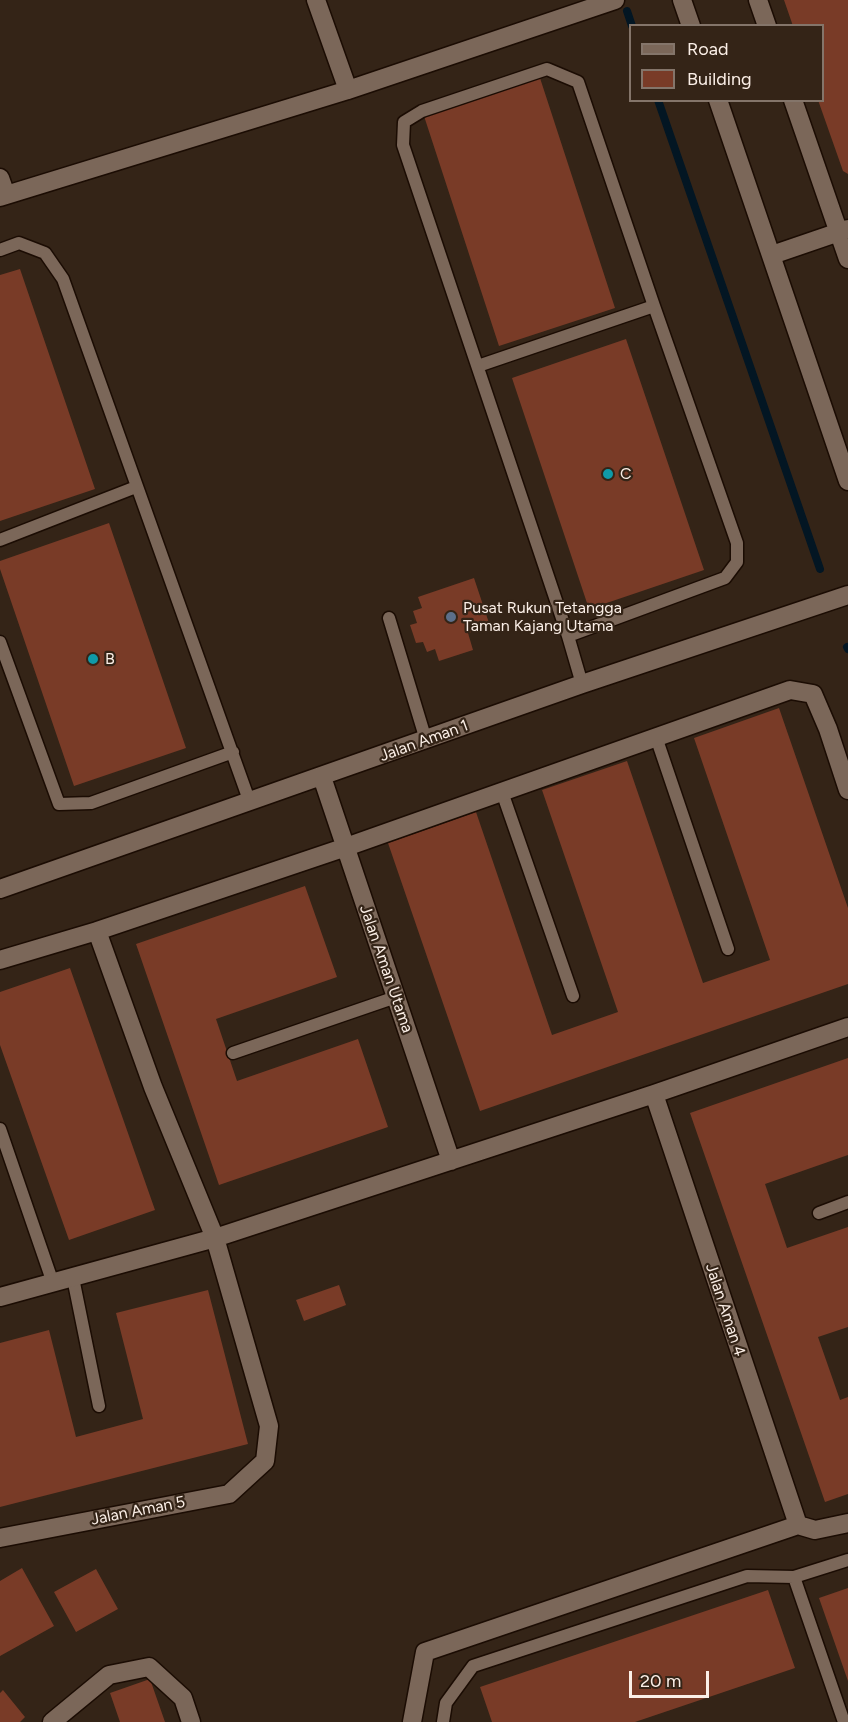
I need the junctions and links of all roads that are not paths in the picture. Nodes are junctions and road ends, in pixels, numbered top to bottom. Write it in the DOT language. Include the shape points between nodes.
graph roads {
  1 [pos="316,0"];
  2 [pos="615,0"];
  3 [pos="682,0"];
  4 [pos="758,0"];
  5 [pos="567,8"];
  6 [pos="690,24"];
  7 [pos="766,24"];
  8 [pos="348,90"];
  9 [pos="719,102"];
  10 [pos="794,102"];
  11 [pos="2,190"];
  12 [pos="843,231"];
  13 [pos="0,250"];
  14 [pos="772,255"];
  15 [pos="848,259"];
  16 [pos="654,306"];
  17 [pos="478,366"];
  18 [pos="848,481"];
  19 [pos="136,487"];
  20 [pos="0,540"];
  21 [pos="848,594"];
  22 [pos="389,618"];
  23 [pos="568,636"];
  24 [pos="0,642"];
  25 [pos="582,684"];
  26 [pos="656,737"];
  27 [pos="426,740"];
  28 [pos="233,752"];
  29 [pos="322,777"];
  30 [pos="848,790"];
  31 [pos="502,792"];
  32 [pos="249,800"];
  33 [pos="345,847"];
  34 [pos="1,886"];
  35 [pos="97,931"];
  36 [pos="728,949"];
  37 [pos="0,960"];
  38 [pos="573,996"];
  39 [pos="396,998"];
  40 [pos="848,1027"];
  41 [pos="233,1053"];
  42 [pos="654,1094"];
  43 [pos="0,1129"];
  44 [pos="451,1161"];
  45 [pos="848,1202"];
  46 [pos="819,1213"];
  47 [pos="215,1238"];
  48 [pos="73,1278"];
  49 [pos="53,1283"];
  50 [pos="0,1297"];
  51 [pos="99,1406"];
  52 [pos="848,1523"];
  53 [pos="798,1525"];
  54 [pos="0,1538"];
  55 [pos="848,1560"];
  56 [pos="794,1578"];
  57 [pos="52,1722"];
  58 [pos="191,1722"];
  59 [pos="411,1722"];
  60 [pos="443,1722"];
  61 [pos="844,1722"];
  1 -- 8 [label="street"];
  2 -- 5 [label="street"];
  3 -- 6 [label="street"];
  4 -- 7 [label="street"];
  5 -- 8 [label="street"];
  8 -- 11 [label="street"];
  9 -- 14 [label="street"];
  10 -- 12 [label="street"];
  12 -- 14 [label="street"];
  12 -- 15 [label="street"];
  13 -- 19 [label="lane" via="19,243 45,254 63,279"];
  14 -- 18 [label="street"];
  16 -- 17 [label="lane"];
  16 -- 17 [label="lane" via="578,82 547,69 422,111 404,122 403,145"];
  16 -- 23 [label="lane" via="737,543 737,562 725,578"];
  17 -- 23 [label="lane"];
  19 -- 20 [label="lane"];
  19 -- 28 [label="lane"];
  21 -- 25 [label="street, Jalan Aman 1"];
  22 -- 27 [label="lane"];
  23 -- 25 [label="lane"];
  24 -- 28 [label="lane" via="59,804 92,803"];
  25 -- 27 [label="street, Jalan Aman 1"];
  26 -- 30 [label="street" via="790,690 813,694"];
  26 -- 31 [label="street"];
  26 -- 36 [label="lane"];
  27 -- 29 [label="street, Jalan Aman 1"];
  28 -- 32 [label="lane"];
  29 -- 32 [label="street, Jalan Aman 1"];
  29 -- 33 [label="street, Jalan Aman Utama"];
  31 -- 33 [label="street"];
  31 -- 38 [label="lane"];
  32 -- 34 [label="street, Jalan Aman 1"];
  33 -- 35 [label="street"];
  33 -- 39 [label="street, Jalan Aman Utama"];
  35 -- 37 [label="street"];
  35 -- 47 [label="street" via="153,1087"];
  39 -- 41 [label="lane"];
  39 -- 44 [label="street, Jalan Aman Utama"];
  40 -- 42 [label="street"];
  42 -- 44 [label="street"];
  42 -- 53 [label="street, Jalan Aman 4"];
  43 -- 49 [label="lane"];
  44 -- 47 [label="street"];
  45 -- 46 [label="lane"];
  47 -- 48 [label="street"];
  47 -- 54 [label="street, Jalan Aman 5" via="269,1426 265,1461 229,1494"];
  48 -- 49 [label="street"];
  48 -- 51 [label="lane"];
  49 -- 50 [label="street"];
  52 -- 53 [label="street" via="815,1530"];
  53 -- 59 [label="street" via="425,1652"];
  55 -- 56 [label="lane"];
  56 -- 60 [label="lane" via="747,1576 473,1666 446,1703"];
  56 -- 61 [label="lane"];
  57 -- 58 [label="street" via="109,1675 149,1667 183,1698"];
}
